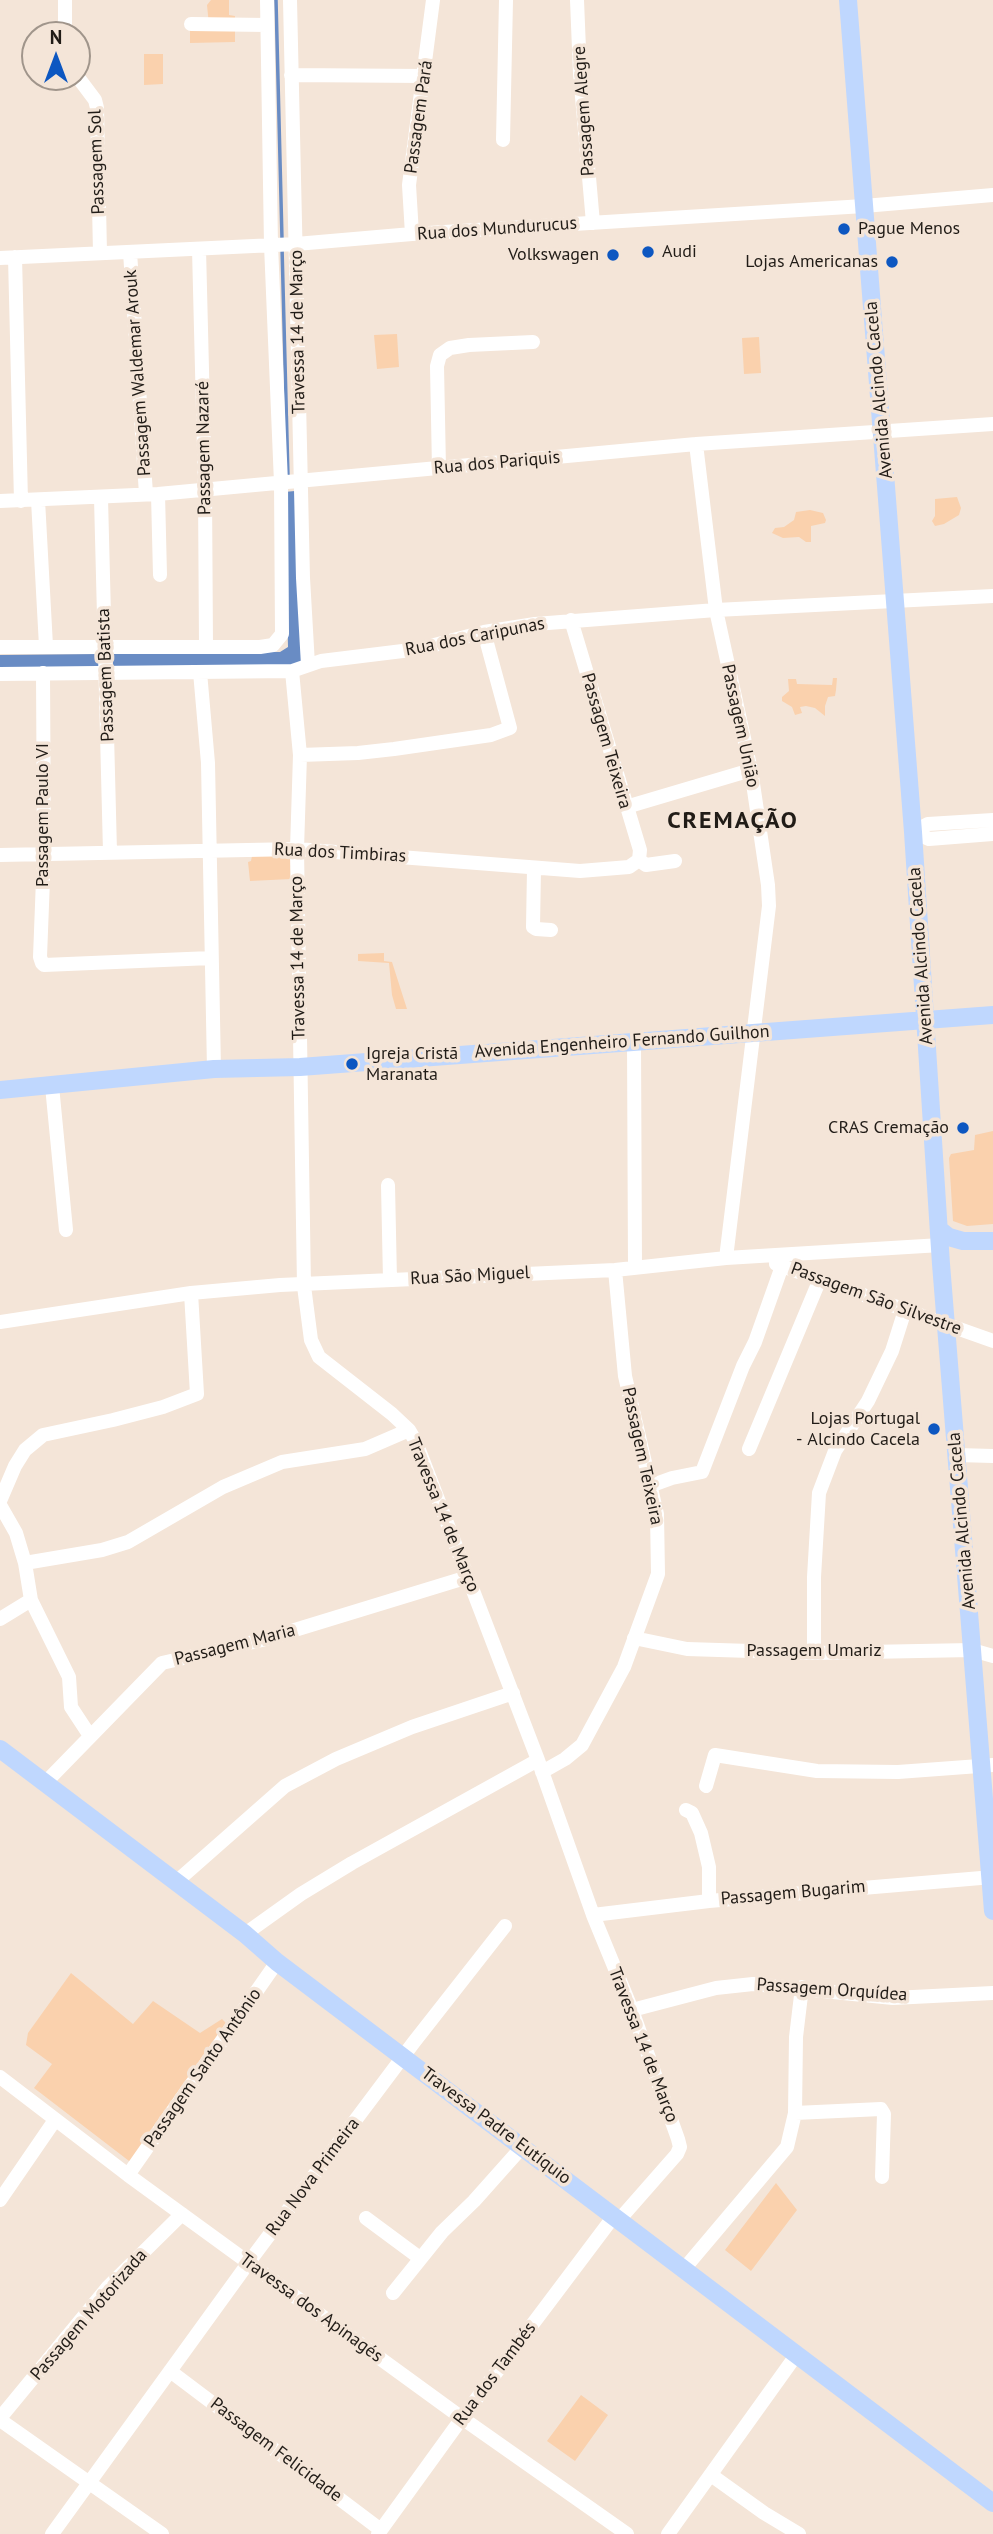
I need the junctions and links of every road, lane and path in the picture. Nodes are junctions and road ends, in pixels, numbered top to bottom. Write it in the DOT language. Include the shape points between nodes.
graph roads {
  1 [pos="65,0"];
  2 [pos="267,0"];
  3 [pos="290,0"];
  4 [pos="433,0"];
  5 [pos="506,0"];
  6 [pos="577,0"];
  7 [pos="848,0"];
  8 [pos="65,21"];
  9 [pos="191,24"];
  10 [pos="267,25"];
  11 [pos="291,75"];
  12 [pos="424,76"];
  13 [pos="88,91"];
  14 [pos="503,140"];
  15 [pos="993,195"];
  16 [pos="864,206"];
  17 [pos="593,223"];
  18 [pos="412,234"];
  19 [pos="296,244"];
  20 [pos="271,245"];
  21 [pos="199,249"];
  22 [pos="130,252"];
  23 [pos="100,253"];
  24 [pos="7,257"];
  25 [pos="533,342"];
  26 [pos="993,424"];
  27 [pos="883,431"];
  28 [pos="696,444"];
  29 [pos="439,469"];
  30 [pos="301,482"];
  31 [pos="281,484"];
  32 [pos="205,490"];
  33 [pos="152,494"];
  34 [pos="101,498"];
  35 [pos="38,500"];
  36 [pos="0,501"];
  37 [pos="21,501"];
  38 [pos="160,575"];
  39 [pos="993,596"];
  40 [pos="895,601"];
  41 [pos="716,610"];
  42 [pos="571,620"];
  43 [pos="484,632"];
  44 [pos="46,646"];
  45 [pos="0,647"];
  46 [pos="105,647"];
  47 [pos="206,647"];
  48 [pos="308,664"];
  49 [pos="292,671"];
  50 [pos="106,672"];
  51 [pos="200,672"];
  52 [pos="43,673"];
  53 [pos="0,674"];
  54 [pos="300,755"];
  55 [pos="751,770"];
  56 [pos="626,807"];
  57 [pos="993,820"];
  58 [pos="913,832"];
  59 [pos="993,834"];
  60 [pos="297,849"];
  61 [pos="209,850"];
  62 [pos="110,852"];
  63 [pos="44,853"];
  64 [pos="0,855"];
  65 [pos="639,860"];
  66 [pos="675,860"];
  67 [pos="534,869"];
  68 [pos="551,930"];
  69 [pos="211,958"];
  70 [pos="993,1015"];
  71 [pos="926,1019"];
  72 [pos="752,1033"];
  73 [pos="634,1041"];
  74 [pos="300,1067"];
  75 [pos="214,1069"];
  76 [pos="52,1086"];
  77 [pos="0,1090"];
  78 [pos="388,1185"];
  79 [pos="66,1230"];
  80 [pos="985,1242"];
  81 [pos="941,1246"];
  82 [pos="759,1256"];
  83 [pos="726,1258"];
  84 [pos="782,1266"];
  85 [pos="635,1268"];
  86 [pos="615,1270"];
  87 [pos="820,1279"];
  88 [pos="390,1280"];
  89 [pos="303,1286"];
  90 [pos="191,1293"];
  91 [pos="905,1310"];
  92 [pos="0,1322"];
  93 [pos="946,1324"];
  94 [pos="993,1341"];
  95 [pos="409,1430"];
  96 [pos="750,1449"];
  97 [pos="957,1455"];
  98 [pos="993,1456"];
  99 [pos="650,1486"];
  100 [pos="0,1503"];
  101 [pos="25,1563"];
  102 [pos="468,1577"];
  103 [pos="31,1600"];
  104 [pos="0,1619"];
  105 [pos="634,1638"];
  106 [pos="972,1650"];
  107 [pos="814,1653"];
  108 [pos="993,1656"];
  109 [pos="513,1693"];
  110 [pos="90,1736"];
  111 [pos="0,1749"];
  112 [pos="987,1765"];
  113 [pos="540,1766"];
  114 [pos="45,1783"];
  115 [pos="706,1786"];
  116 [pos="686,1810"];
  117 [pos="992,1876"];
  118 [pos="176,1882"];
  119 [pos="709,1901"];
  120 [pos="993,1912"];
  121 [pos="593,1915"];
  122 [pos="505,1926"];
  123 [pos="245,1934"];
  124 [pos="277,1962"];
  125 [pos="802,1987"];
  126 [pos="993,1993"];
  127 [pos="632,2010"];
  128 [pos="405,2056"];
  129 [pos="0,2077"];
  130 [pos="795,2113"];
  131 [pos="55,2120"];
  132 [pos="523,2146"];
  133 [pos="128,2175"];
  134 [pos="883,2177"];
  135 [pos="0,2200"];
  136 [pos="182,2214"];
  137 [pos="366,2218"];
  138 [pos="617,2218"];
  139 [pos="420,2258"];
  140 [pos="249,2262"];
  141 [pos="684,2269"];
  142 [pos="393,2293"];
  143 [pos="797,2354"];
  144 [pos="170,2371"];
  145 [pos="462,2418"];
  146 [pos="0,2419"];
  147 [pos="711,2475"];
  148 [pos="89,2482"];
  149 [pos="993,2503"];
  150 [pos="380,2532"];
  151 [pos="52,2534"];
  152 [pos="162,2534"];
  153 [pos="627,2534"];
  154 [pos="668,2534"];
  155 [pos="799,2534"];
  1 -- 8 [label="street"];
  2 -- 10 [label="street, Travessa 14 de Março"];
  3 -- 11 [label="street, Travessa 14 de Março"];
  4 -- 12 [label="street, Passagem Pará"];
  5 -- 14 [label="street"];
  6 -- 17 [label="street, Passagem Alegre"];
  7 -- 16 [label="main road, Avenida Alcindo Cacela"];
  9 -- 10 [label="street"];
  10 -- 20 [label="street, Travessa 14 de Março"];
  11 -- 12 [label="street"];
  11 -- 19 [label="street, Travessa 14 de Março"];
  12 -- 18 [label="street, Passagem Pará" via="409,185"];
  13 -- 23 [label="street, Passagem Sol" via="97,108"];
  15 -- 16 [label="street, Rua dos Mundurucus"];
  16 -- 17 [label="street, Rua dos Mundurucus"];
  16 -- 27 [label="main road, Avenida Alcindo Cacela"];
  17 -- 18 [label="street, Rua dos Mundurucus"];
  18 -- 19 [label="street, Rua dos Mundurucus"];
  19 -- 20 [label="street, Rua dos Mundurucus"];
  19 -- 30 [label="street, Travessa 14 de Março"];
  20 -- 21 [label="street, Rua dos Mundurucus"];
  20 -- 31 [label="street, Travessa 14 de Março"];
  21 -- 22 [label="street, Rua dos Mundurucus"];
  21 -- 32 [label="street, Passagem Nazaré"];
  22 -- 23 [label="street, Rua dos Mundurucus"];
  22 -- 33 [label="street, Passagem Waldemar Arouk"];
  23 -- 24 [label="street, Rua dos Mundurucus"];
  24 -- 37 [label="street"];
  25 -- 29 [label="street" via="469,345 440,355"];
  26 -- 27 [label="street, Rua dos Pariquis"];
  27 -- 28 [label="street, Rua dos Pariquis"];
  27 -- 40 [label="main road, Avenida Alcindo Cacela"];
  28 -- 29 [label="street, Rua dos Pariquis"];
  28 -- 41 [label="street, Passagem União"];
  29 -- 30 [label="street, Rua dos Pariquis"];
  30 -- 31 [label="street, Rua dos Pariquis"];
  30 -- 48 [label="street, Travessa 14 de Março"];
  31 -- 32 [label="street, Rua dos Pariquis"];
  31 -- 47 [label="street, Travessa 14 de Março" via="282,634 268,646"];
  32 -- 33 [label="street, Rua dos Pariquis"];
  32 -- 47 [label="street, Passagem Nazaré"];
  33 -- 34 [label="street, Rua dos Pariquis"];
  33 -- 38 [label="street, Passagem Waldemar Arouk"];
  34 -- 35 [label="street, Rua dos Pariquis"];
  34 -- 46 [label="street, Passagem Batista"];
  35 -- 37 [label="street, Rua dos Pariquis"];
  35 -- 44 [label="street"];
  36 -- 37 [label="street, Rua dos Pariquis"];
  39 -- 40 [label="street, Rua dos Caripunas"];
  40 -- 41 [label="street, Rua dos Caripunas"];
  40 -- 58 [label="main road, Avenida Alcindo Cacela"];
  41 -- 42 [label="street, Rua dos Caripunas"];
  41 -- 55 [label="street, Passagem União"];
  42 -- 43 [label="street, Rua dos Caripunas"];
  42 -- 56 [label="street, Passagem Teixeira"];
  43 -- 48 [label="street, Rua dos Caripunas" via="419,649"];
  43 -- 54 [label="street" via="510,728 394,749"];
  44 -- 45 [label="street"];
  44 -- 46 [label="street"];
  46 -- 47 [label="street"];
  46 -- 50 [label="street, Passagem Batista"];
  48 -- 49 [label="street, Rua dos Caripunas"];
  49 -- 51 [label="street, Rua dos Caripunas"];
  49 -- 54 [label="street, Travessa 14 de Março"];
  50 -- 51 [label="street, Rua dos Caripunas"];
  50 -- 52 [label="street, Rua dos Caripunas"];
  50 -- 62 [label="street, Passagem Batista"];
  51 -- 61 [label="street"];
  52 -- 53 [label="street, Rua dos Caripunas"];
  52 -- 63 [label="street, Passagem Paulo VI"];
  54 -- 60 [label="street, Travessa 14 de Março"];
  55 -- 56 [label="street"];
  55 -- 72 [label="street, Passagem União" via="769,906"];
  56 -- 65 [label="street, Passagem Teixeira"];
  57 -- 58 [label="street" via="928,824"];
  58 -- 59 [label="street" via="929,839"];
  58 -- 71 [label="main road, Avenida Alcindo Cacela"];
  60 -- 61 [label="street, Rua dos Timbiras"];
  60 -- 67 [label="street, Rua dos Timbiras"];
  60 -- 74 [label="street, Travessa 14 de Março"];
  61 -- 62 [label="street, Rua dos Timbiras"];
  61 -- 69 [label="street"];
  62 -- 63 [label="street, Rua dos Timbiras"];
  63 -- 64 [label="street, Rua dos Timbiras"];
  63 -- 69 [label="street, Passagem Paulo VI" via="40,957 44,965"];
  65 -- 66 [label="street, Rua dos Timbiras" via="646,865"];
  65 -- 67 [label="street, Rua dos Timbiras" via="619,869"];
  67 -- 68 [label="street" via="533,927"];
  69 -- 75 [label="street"];
  70 -- 71 [label="main road, Avenida Engenheiro Fernando Guilhon"];
  71 -- 72 [label="main road, Avenida Engenheiro Fernando Guilhon"];
  71 -- 81 [label="main road, Avenida Alcindo Cacela"];
  72 -- 73 [label="main road, Avenida Engenheiro Fernando Guilhon"];
  72 -- 83 [label="street, Passagem União"];
  73 -- 74 [label="main road, Avenida Engenheiro Fernando Guilhon"];
  73 -- 85 [label="street"];
  74 -- 75 [label="main road, Avenida Engenheiro Fernando Guilhon"];
  74 -- 89 [label="street, Travessa 14 de Março"];
  75 -- 76 [label="main road, Avenida Engenheiro Fernando Guilhon"];
  76 -- 77 [label="main road, Avenida Engenheiro Fernando Guilhon"];
  76 -- 79 [label="street"];
  78 -- 88 [label="street"];
  80 -- 81 [label="main road, Rua São Miguel" via="958,1248"];
  80 -- 81 [label="main road, Rua São Miguel" via="956,1240"];
  81 -- 82 [label="street, Rua São Miguel"];
  81 -- 93 [label="main road, Avenida Alcindo Cacela"];
  82 -- 83 [label="street, Rua São Miguel"];
  82 -- 84 [label="street, Passagem São Silvestre"];
  83 -- 85 [label="street, Rua São Miguel"];
  84 -- 87 [label="street, Passagem São Silvestre"];
  84 -- 99 [label="street" via="702,1472"];
  85 -- 86 [label="street, Rua São Miguel"];
  86 -- 88 [label="street, Rua São Miguel"];
  86 -- 99 [label="street, Passagem Teixeira" via="625,1376"];
  87 -- 91 [label="street, Passagem São Silvestre"];
  87 -- 96 [label="street"];
  88 -- 89 [label="street, Rua São Miguel"];
  89 -- 90 [label="street, Rua São Miguel"];
  89 -- 95 [label="street, Travessa 14 de Março" via="311,1340 319,1357"];
  90 -- 92 [label="street, Rua São Miguel"];
  90 -- 100 [label="street" via="197,1394 163,1407 43,1435 25,1450"];
  91 -- 93 [label="street, Passagem São Silvestre"];
  91 -- 107 [label="street" via="892,1351 868,1401 835,1451 819,1493"];
  93 -- 94 [label="street, Passagem São Silvestre"];
  93 -- 97 [label="main road, Avenida Alcindo Cacela"];
  95 -- 101 [label="street" via="365,1449 282,1462 223,1487 128,1542"];
  95 -- 102 [label="street, Travessa 14 de Março"];
  97 -- 98 [label="street"];
  97 -- 106 [label="main road, Avenida Alcindo Cacela"];
  99 -- 105 [label="street, Passagem Teixeira" via="659,1533 658,1574"];
  100 -- 101 [label="street"];
  101 -- 103 [label="street"];
  102 -- 109 [label="street, Travessa 14 de Março"];
  102 -- 110 [label="street, Passagem Maria" via="261,1640 162,1663"];
  103 -- 104 [label="street"];
  103 -- 110 [label="street" via="69,1677 71,1707"];
  105 -- 107 [label="street, Passagem Umariz" via="687,1649"];
  105 -- 113 [label="street, Passagem Teixeira" via="611,1695 582,1745 565,1759"];
  106 -- 107 [label="street, Passagem Umariz"];
  106 -- 108 [label="street, Passagem Umariz"];
  106 -- 112 [label="main road, Avenida Alcindo Cacela"];
  109 -- 113 [label="street, Travessa 14 de Março"];
  109 -- 118 [label="street" via="412,1727 285,1786"];
  110 -- 114 [label="street, Passagem Maria"];
  111 -- 114 [label="main road, Travessa Padre Eutíquio"];
  112 -- 115 [label="street" via="898,1772 817,1771 715,1755"];
  112 -- 117 [label="main road, Avenida Alcindo Cacela"];
  113 -- 121 [label="street, Travessa 14 de Março"];
  113 -- 123 [label="street, Passagem Teixeira" via="352,1863"];
  114 -- 118 [label="main road, Travessa Padre Eutíquio"];
  116 -- 119 [label="street" via="701,1833 709,1867"];
  117 -- 119 [label="street, Passagem Bugarim"];
  117 -- 120 [label="main road, Avenida Alcindo Cacela"];
  118 -- 123 [label="main road, Travessa Padre Eutíquio"];
  119 -- 121 [label="street, Passagem Bugarim"];
  121 -- 127 [label="street, Travessa 14 de Março"];
  122 -- 128 [label="street, Rua Nova Primeira"];
  123 -- 124 [label="main road, Travessa Padre Eutíquio"];
  124 -- 128 [label="main road, Travessa Padre Eutíquio"];
  124 -- 133 [label="street, Passagem Santo Antônio"];
  125 -- 126 [label="street, Passagem Orquídea" via="894,1998"];
  125 -- 127 [label="street, Passagem Orquídea" via="752,1984 716,1988"];
  125 -- 130 [label="street"];
  127 -- 138 [label="street, Travessa 14 de Março" via="680,2147"];
  128 -- 132 [label="main road, Travessa Padre Eutíquio"];
  128 -- 140 [label="street, Rua Nova Primeira"];
  129 -- 131 [label="street, Travessa dos Apinagés"];
  130 -- 134 [label="street" via="881,2109"];
  130 -- 141 [label="street" via="787,2147"];
  131 -- 133 [label="street, Travessa dos Apinagés"];
  131 -- 135 [label="street"];
  132 -- 138 [label="main road, Travessa Padre Eutíquio"];
  132 -- 139 [label="street"];
  133 -- 136 [label="street, Travessa dos Apinagés"];
  136 -- 140 [label="street, Travessa dos Apinagés"];
  136 -- 146 [label="street, Passagem Motorizada" via="108,2287"];
  137 -- 139 [label="street"];
  138 -- 141 [label="main road, Travessa Padre Eutíquio"];
  138 -- 145 [label="street, Rua dos Tambés"];
  139 -- 142 [label="street"];
  140 -- 144 [label="street, Rua Nova Primeira"];
  140 -- 145 [label="street, Travessa dos Apinagés"];
  141 -- 143 [label="main road, Travessa Padre Eutíquio"];
  143 -- 147 [label="street"];
  143 -- 149 [label="main road, Travessa Padre Eutíquio"];
  144 -- 148 [label="street, Rua Nova Primeira"];
  144 -- 150 [label="street, Passagem Felicidade"];
  145 -- 150 [label="street, Rua dos Tambés"];
  145 -- 153 [label="street, Travessa dos Apinagés"];
  146 -- 148 [label="street"];
  147 -- 154 [label="street"];
  147 -- 155 [label="street"];
  148 -- 151 [label="street, Rua Nova Primeira"];
  148 -- 152 [label="street"];
}
